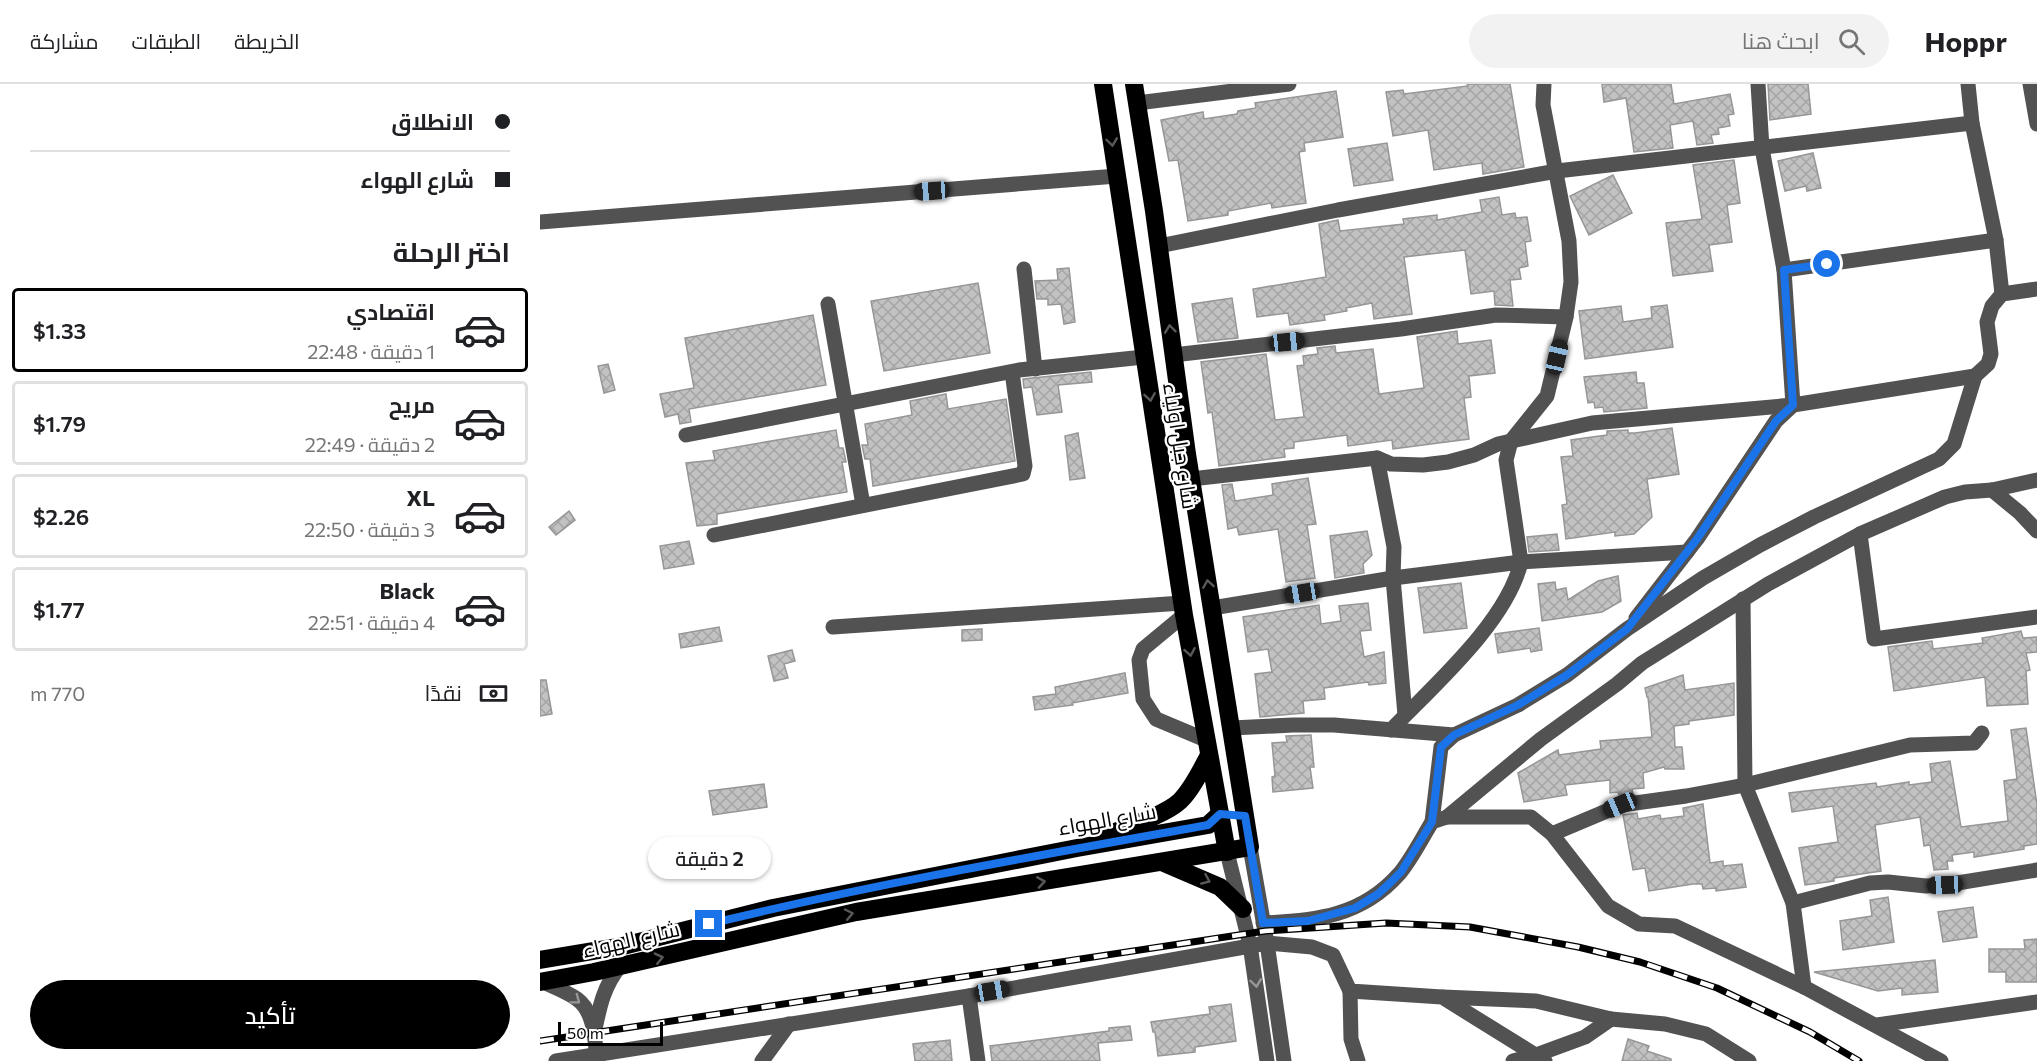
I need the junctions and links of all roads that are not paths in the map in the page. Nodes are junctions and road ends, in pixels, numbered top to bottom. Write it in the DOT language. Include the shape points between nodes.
graph roads {
  1 [pos="1103,84"];
  2 [pos="1134,84"];
  3 [pos="1289,84"];
  4 [pos="1544,84"];
  5 [pos="1758,84"];
  6 [pos="1968,84"];
  7 [pos="2031,84"];
  8 [pos="1137,103"];
  9 [pos="1972,123"];
  10 [pos="2037,124"];
  11 [pos="1762,148"];
  12 [pos="1557,171"];
  13 [pos="1117,176"];
  14 [pos="540,222"];
  15 [pos="1996,240"];
  16 [pos="1159,246"];
  17 [pos="1024,270"];
  18 [pos="1784,270"];
  19 [pos="2037,289"];
  20 [pos="2002,294"];
  21 [pos="828,304"];
  22 [pos="1566,317"];
  23 [pos="1173,355"];
  24 [pos="1144,357"];
  25 [pos="1035,369"];
  26 [pos="1012,372"];
  27 [pos="1975,376"];
  28 [pos="846,403"];
  29 [pos="1793,405"];
  30 [pos="686,435"];
  31 [pos="1511,441"];
  32 [pos="1377,458"];
  33 [pos="1191,479"];
  34 [pos="2037,480"];
  35 [pos="1992,490"];
  36 [pos="863,505"];
  37 [pos="2037,531"];
  38 [pos="1860,534"];
  39 [pos="714,535"];
  40 [pos="1688,552"];
  41 [pos="1521,562"];
  42 [pos="1393,578"];
  43 [pos="1743,599"];
  44 [pos="1212,608"];
  45 [pos="1183,609"];
  46 [pos="2037,617"];
  47 [pos="833,627"];
  48 [pos="1627,629"];
  49 [pos="1405,716"];
  50 [pos="1232,728"];
  51 [pos="1391,730"];
  52 [pos="1982,733"];
  53 [pos="1454,735"];
  54 [pos="1207,748"];
  55 [pos="1745,785"];
  56 [pos="1245,812"];
  57 [pos="1220,814"];
  58 [pos="1447,817"];
  59 [pos="1432,822"];
  60 [pos="1552,834"];
  61 [pos="1077,848"];
  62 [pos="1250,848"];
  63 [pos="1227,852"];
  64 [pos="1162,863"];
  65 [pos="2037,870"];
  66 [pos="1793,903"];
  67 [pos="1243,909"];
  68 [pos="1263,923"];
  69 [pos="1267,943"];
  70 [pos="1250,945"];
  71 [pos="540,960"];
  72 [pos="620,966"];
  73 [pos="542,982"];
  74 [pos="1804,987"];
  75 [pos="1350,991"];
  76 [pos="969,996"];
  77 [pos="1442,997"];
  78 [pos="2037,1002"];
  79 [pos="1611,1019"];
  80 [pos="789,1024"];
  81 [pos="1877,1025"];
  82 [pos="594,1032"];
  83 [pos="597,1058"];
  84 [pos="1540,1058"];
  85 [pos="556,1061"];
  86 [pos="762,1061"];
  87 [pos="978,1061"];
  88 [pos="1267,1061"];
  89 [pos="1284,1061"];
  90 [pos="1358,1061"];
  91 [pos="1513,1061"];
  92 [pos="1749,1061"];
  93 [pos="1941,1061"];
  1 -- 13 [label="highway, شارع جبل اولياء, one-way"];
  2 -- 8 [label="highway, شارع جبل اولياء"];
  3 -- 8 [label="street"];
  4 -- 12 [label="street" via="1543,105"];
  5 -- 11 [label="street"];
  6 -- 9 [label="street"];
  7 -- 10 [label="street"];
  8 -- 16 [label="highway, شارع جبل اولياء"];
  9 -- 11 [label="street"];
  9 -- 15 [label="street"];
  11 -- 12 [label="street"];
  11 -- 18 [label="street"];
  12 -- 16 [label="street"];
  12 -- 22 [label="street" via="1569,242"];
  13 -- 14 [label="street"];
  13 -- 24 [label="highway, شارع جبل اولياء"];
  15 -- 18 [label="street"];
  15 -- 20 [label="street"];
  23 -- 16 [label="highway, شارع جبل اولياء, one-way"];
  17 -- 25 [label="street"];
  18 -- 29 [label="street"];
  19 -- 20 [label="street"];
  20 -- 27 [label="street" via="1992,306 1987,322 1991,354 1988,364"];
  21 -- 28 [label="street"];
  22 -- 23 [label="street" via="1496,315"];
  22 -- 31 [label="street" via="1547,396"];
  23 -- 33 [label="highway, شارع جبل اولياء"];
  24 -- 25 [label="street"];
  24 -- 45 [label="highway, شارع جبل اولياء, one-way"];
  25 -- 26 [label="street"];
  26 -- 28 [label="street"];
  26 -- 36 [label="street" via="1023,474"];
  27 -- 29 [label="street"];
  27 -- 48 [label="street" via="1954,444 1939,459 1760,545"];
  28 -- 30 [label="street"];
  28 -- 36 [label="street"];
  29 -- 31 [label="street" via="1592,423"];
  29 -- 40 [label="street" via="1776,421"];
  31 -- 32 [label="street" via="1448,462 1391,464"];
  31 -- 41 [label="street" via="1506,460"];
  32 -- 33 [label="street"];
  32 -- 42 [label="street" via="1394,547"];
  44 -- 33 [label="highway, شارع جبل اولياء, one-way"];
  34 -- 35 [label="street"];
  35 -- 37 [label="street"];
  35 -- 38 [label="street" via="1945,497"];
  36 -- 39 [label="street"];
  38 -- 43 [label="street"];
  38 -- 46 [label="street" via="1875,639"];
  40 -- 41 [label="street"];
  40 -- 48 [label="street"];
  41 -- 42 [label="street"];
  41 -- 49 [label="street" via="1507,598 1477,639"];
  42 -- 44 [label="street"];
  42 -- 49 [label="street"];
  43 -- 55 [label="street"];
  43 -- 58 [label="street" via="1642,663"];
  44 -- 50 [label="highway, شارع جبل اولياء"];
  45 -- 47 [label="street"];
  45 -- 54 [label="highway, شارع جبل اولياء, one-way"];
  45 -- 54 [label="street" via="1143,649 1139,660 1143,699 1156,719"];
  48 -- 53 [label="street" via="1567,675 1518,705"];
  49 -- 51 [label="street"];
  50 -- 51 [label="street" via="1293,724"];
  50 -- 56 [label="highway, شارع جبل اولياء"];
  51 -- 53 [label="street"];
  52 -- 55 [label="street" via="1974,743 1910,745"];
  53 -- 59 [label="street" via="1441,747"];
  54 -- 57 [label="highway, شارع جبل اولياء"];
  54 -- 61 [label="highway" via="1191,788 1179,802"];
  55 -- 60 [label="street" via="1620,805"];
  55 -- 66 [label="street"];
  56 -- 57 [label="highway"];
  56 -- 62 [label="highway, شارع جبل اولياء"];
  57 -- 61 [label="highway, شارع الهواء" via="1208,825"];
  57 -- 63 [label="highway, شارع جبل اولياء"];
  58 -- 59 [label="street"];
  58 -- 60 [label="street" via="1531,817"];
  59 -- 68 [label="street" via="1401,872 1378,894 1355,908 1308,921"];
  60 -- 74 [label="street" via="1608,906 1639,924 1675,926"];
  61 -- 71 [label="highway, شارع الهواء" via="773,908 623,946"];
  62 -- 63 [label="highway, شارع الهواء"];
  62 -- 68 [label="street"];
  63 -- 64 [label="highway, شارع الهواء"];
  63 -- 67 [label="street"];
  64 -- 67 [label="highway, one-way" via="1212,882"];
  72 -- 64 [label="highway, شارع الهواء, one-way" via="856,912"];
  65 -- 66 [label="street" via="1945,885 1870,883"];
  66 -- 74 [label="street"];
  67 -- 70 [label="street"];
  68 -- 69 [label="street"];
  69 -- 70 [label="street"];
  69 -- 75 [label="street" via="1312,947 1333,955"];
  69 -- 89 [label="street"];
  70 -- 76 [label="street"];
  70 -- 88 [label="street, one-way"];
  72 -- 73 [label="highway, شارع الهواء"];
  72 -- 82 [label="street" via="602,996"];
  73 -- 82 [label="street, one-way" via="579,1000 588,1012"];
  74 -- 81 [label="street"];
  75 -- 77 [label="street"];
  75 -- 90 [label="street" via="1351,1039"];
  76 -- 80 [label="street"];
  76 -- 87 [label="street"];
  77 -- 79 [label="street" via="1536,1001"];
  77 -- 84 [label="street"];
  78 -- 81 [label="street"];
  79 -- 84 [label="street" via="1585,1037"];
  79 -- 92 [label="street" via="1665,1024 1706,1034"];
  80 -- 83 [label="street"];
  80 -- 86 [label="street"];
  81 -- 93 [label="street"];
  82 -- 83 [label="street"];
  83 -- 85 [label="street"];
  84 -- 91 [label="street"];
}
